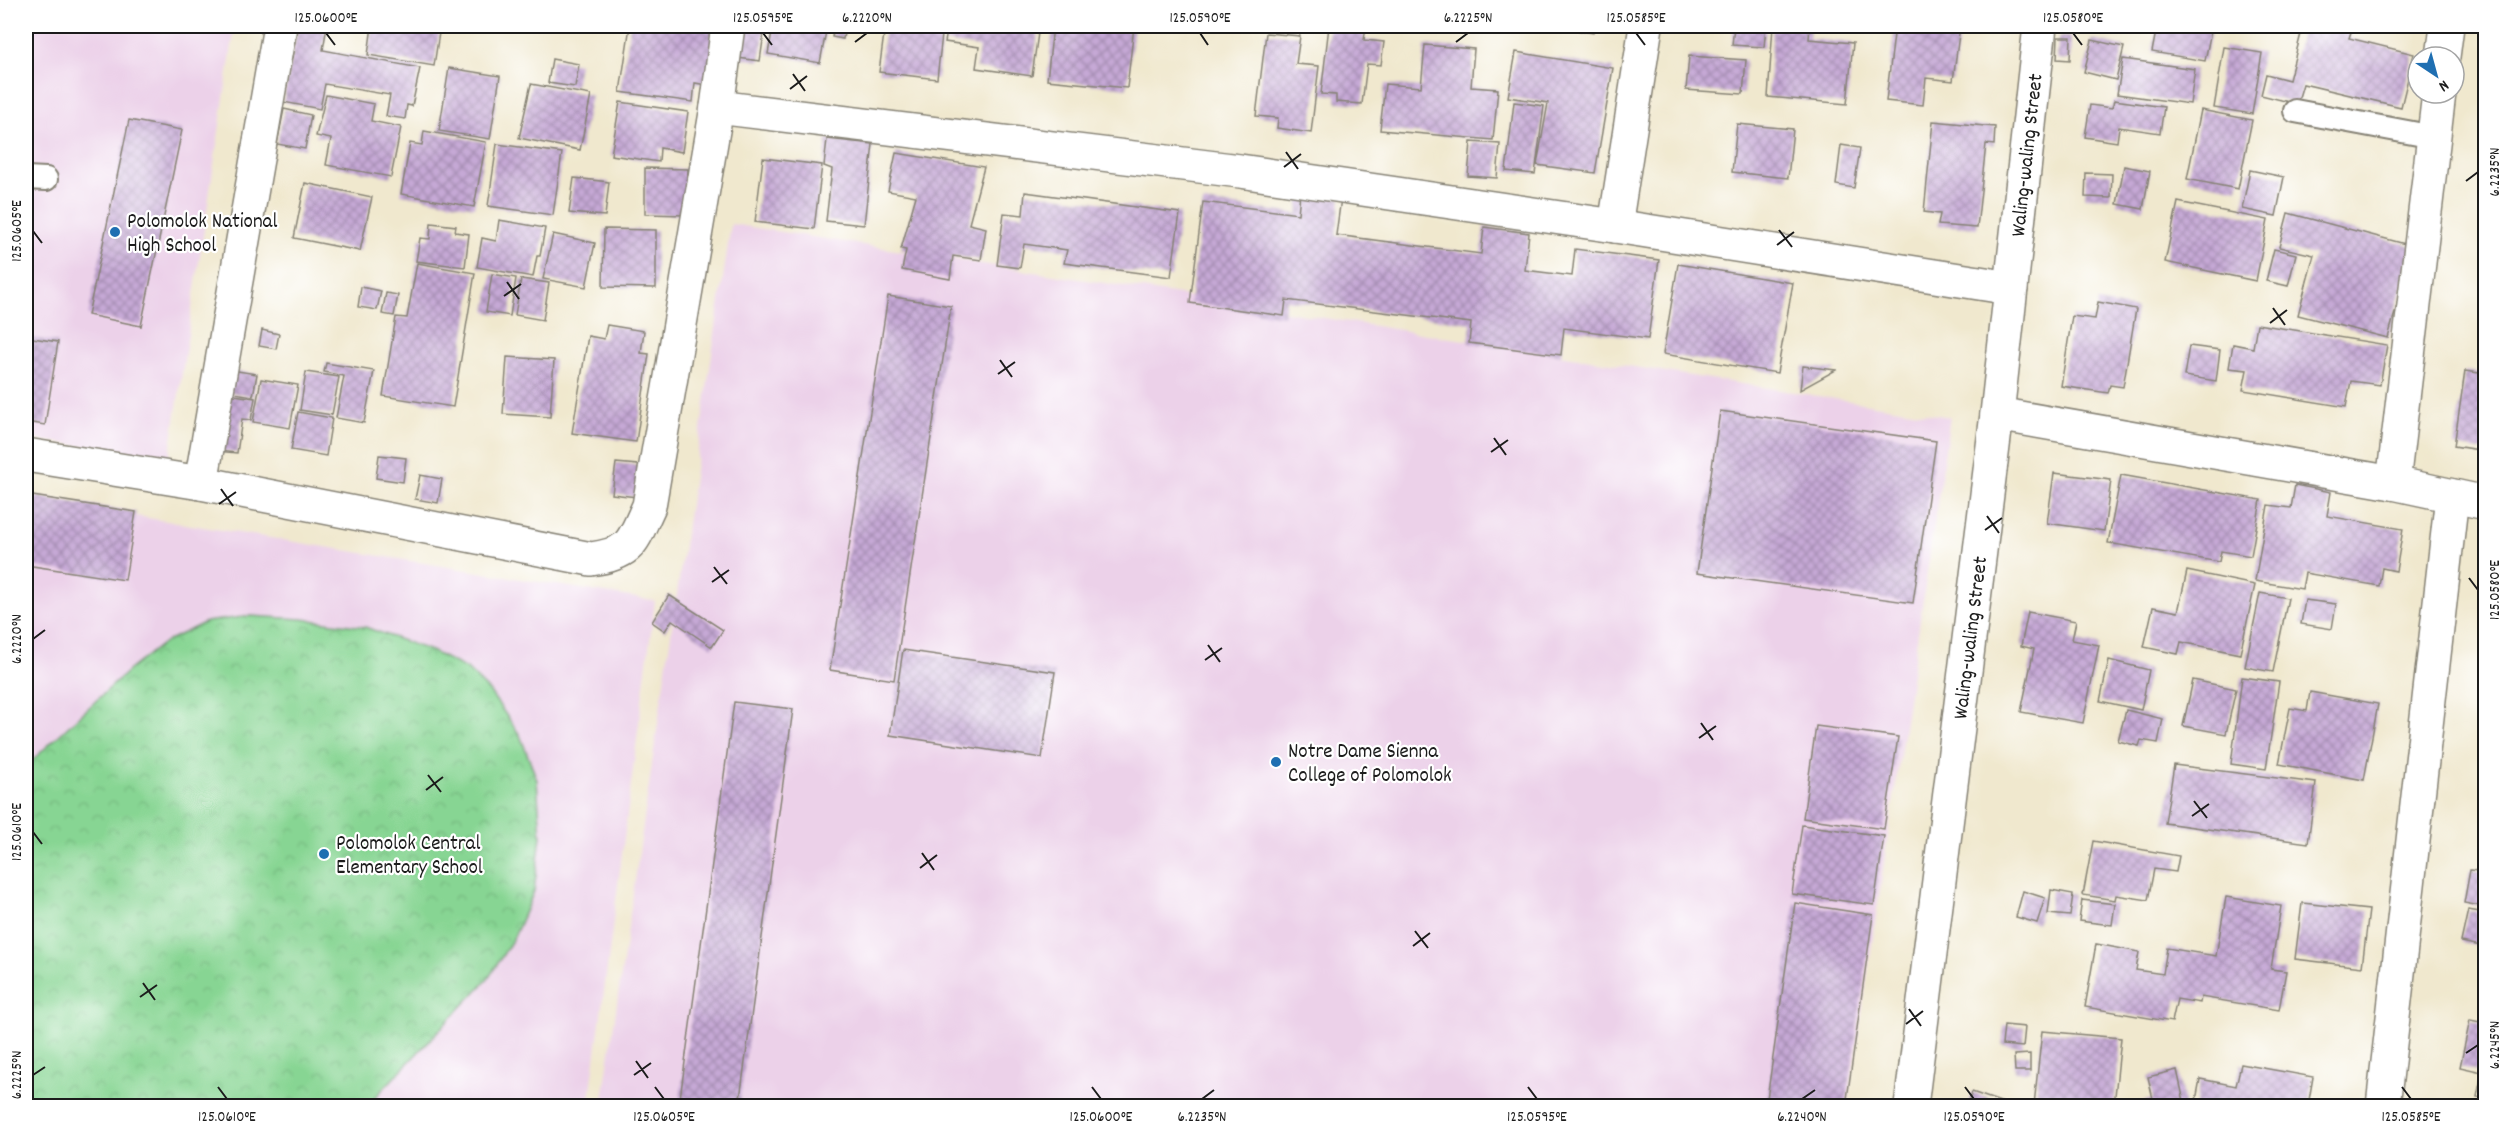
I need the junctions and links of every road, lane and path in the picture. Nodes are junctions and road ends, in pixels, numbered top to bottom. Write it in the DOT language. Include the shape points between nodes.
graph roads {
  1 [pos="280,26"];
  2 [pos="728,26"];
  3 [pos="1646,26"];
  4 [pos="2040,26"];
  5 [pos="2447,26"];
  6 [pos="2445,45"];
  7 [pos="2438,105"];
  8 [pos="717,107"];
  9 [pos="2295,111"];
  10 [pos="2434,137"];
  11 [pos="1615,226"];
  12 [pos="2011,288"];
  13 [pos="1997,414"];
  14 [pos="26,455"];
  15 [pos="201,483"];
  16 [pos="2393,483"];
  17 [pos="2452,496"];
  18 [pos="2486,503"];
  19 [pos="1911,1107"];
  20 [pos="2383,1107"];
  1 -- 15 [label="street"];
  2 -- 8 [label="street"];
  3 -- 11 [label="street"];
  4 -- 12 [label="street, Waling-waling Street"];
  5 -- 6 [label="street"];
  7 -- 10 [label="street"];
  8 -- 11 [label="street" via="1240,171"];
  8 -- 15 [label="street" via="656,476 649,506 630,544 615,556 591,559"];
  9 -- 10 [label="lane"];
  10 -- 16 [label="street"];
  11 -- 12 [label="street"];
  12 -- 13 [label="street, Waling-waling Street"];
  13 -- 16 [label="street"];
  13 -- 19 [label="street, Waling-waling Street"];
  14 -- 15 [label="street"];
  16 -- 17 [label="street"];
  17 -- 18 [label="street"];
  17 -- 20 [label="street"];
}
